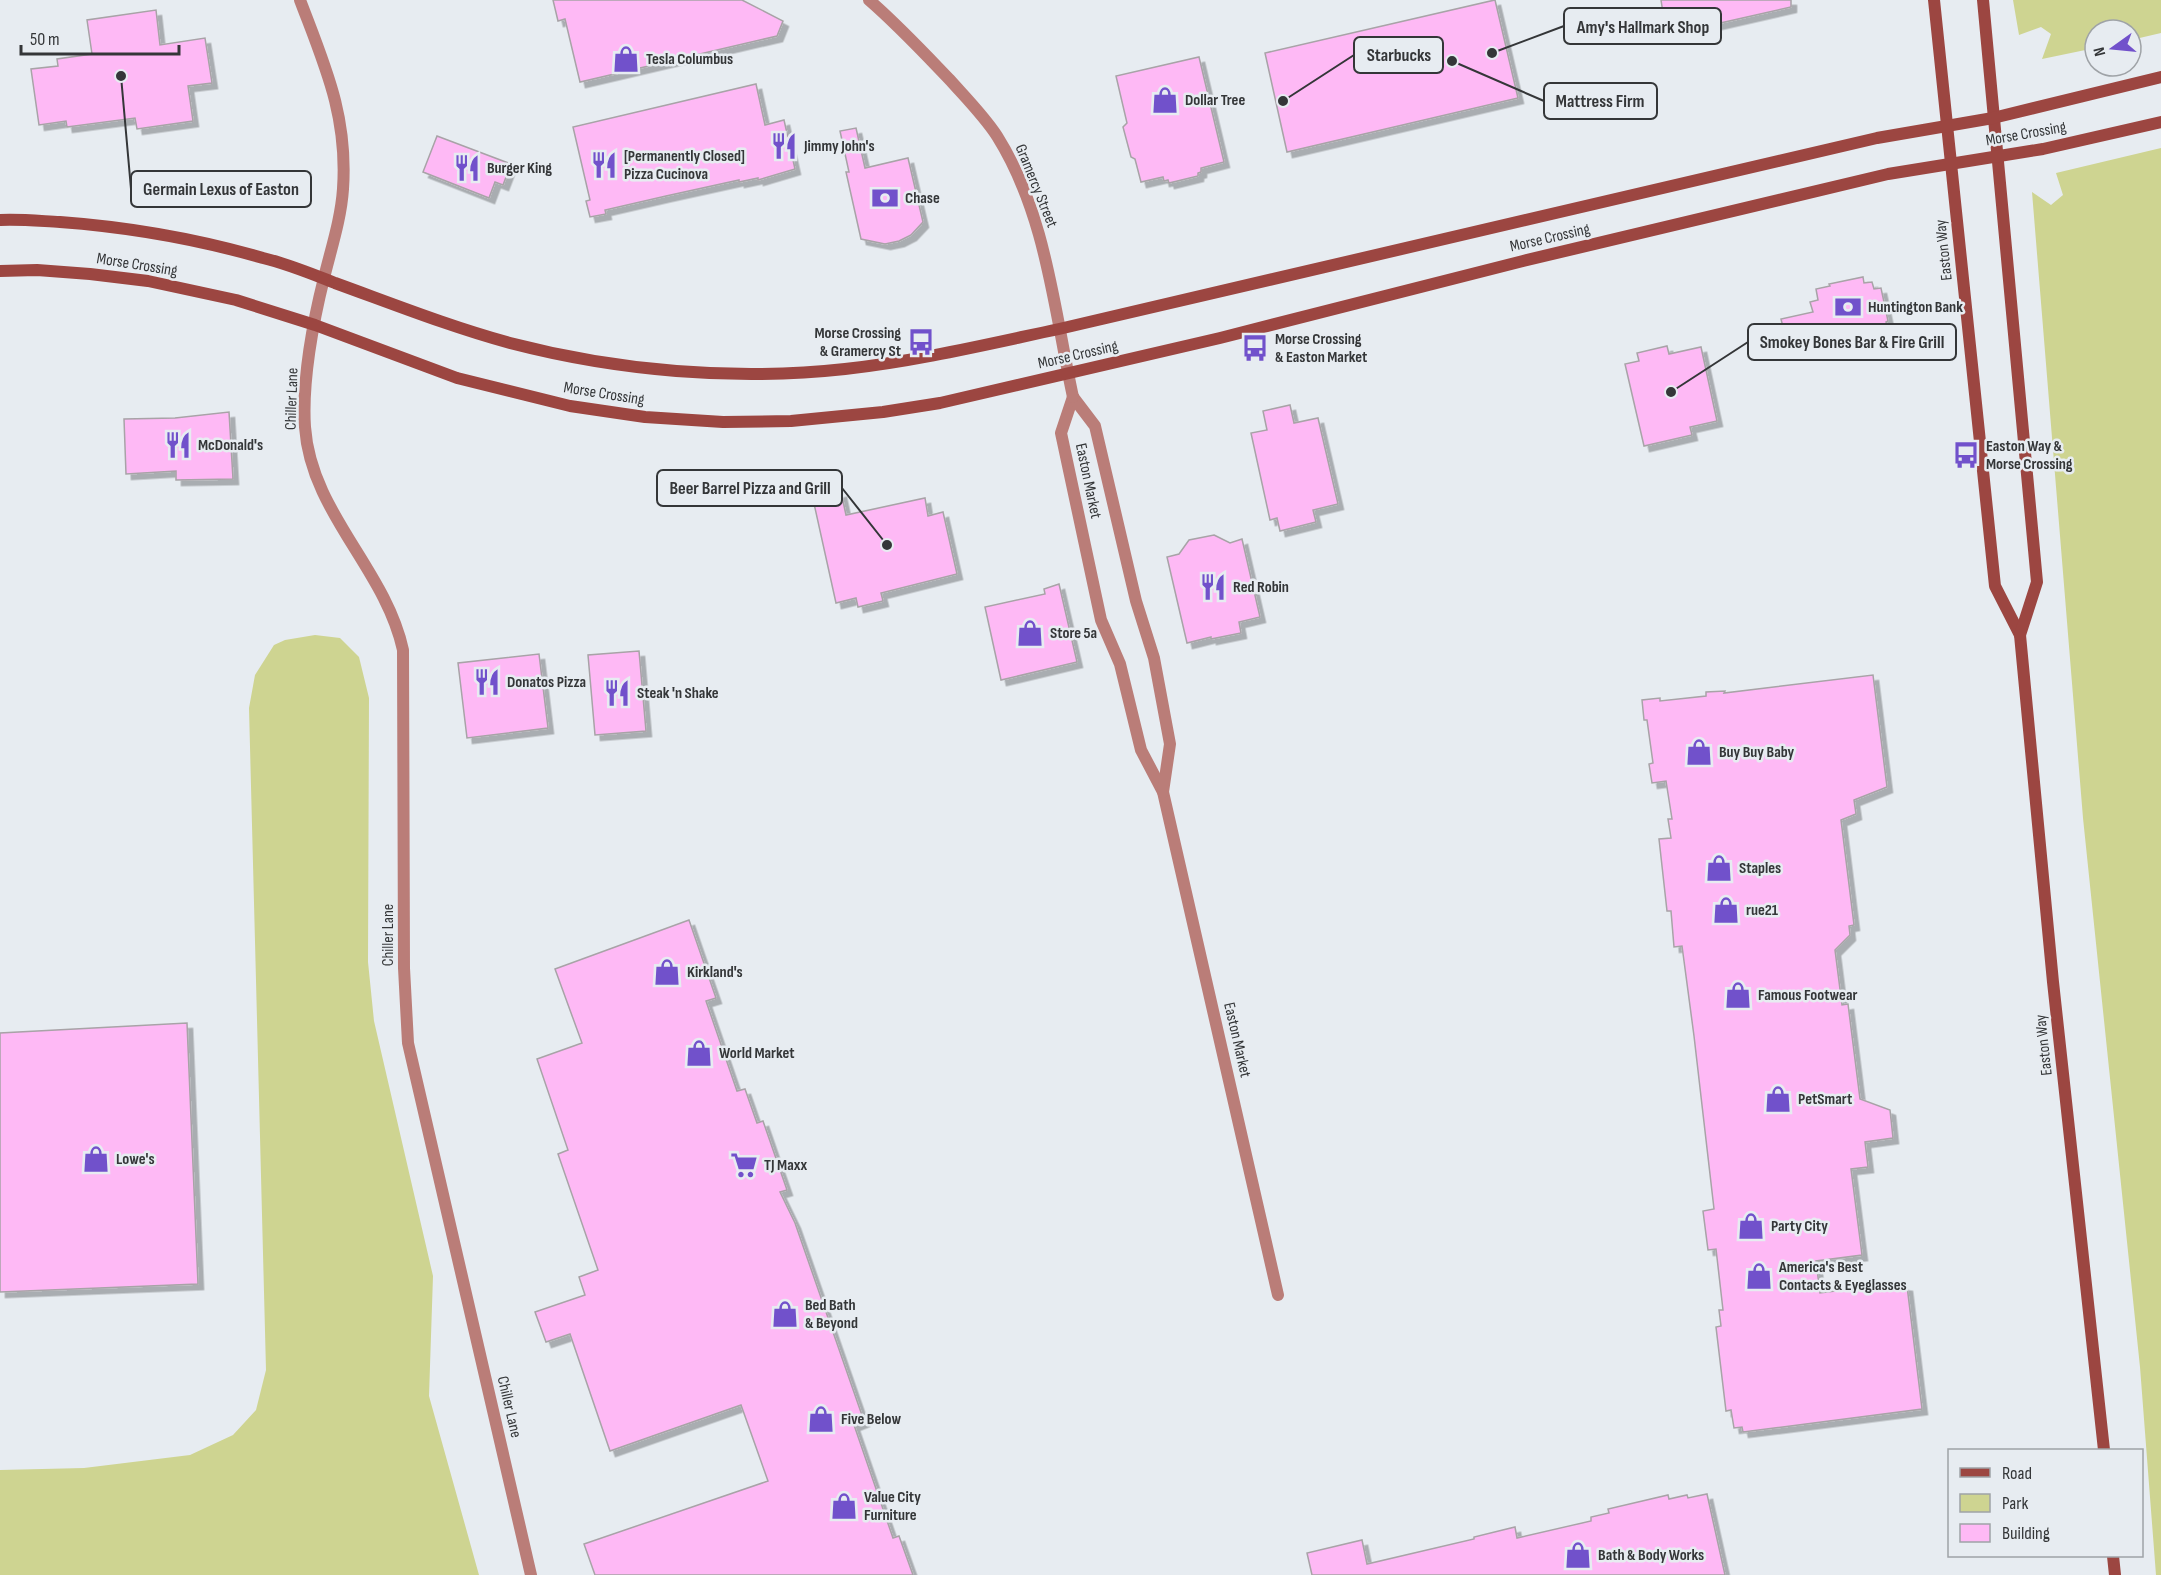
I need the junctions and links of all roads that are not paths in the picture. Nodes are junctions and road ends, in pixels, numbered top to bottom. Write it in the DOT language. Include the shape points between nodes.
graph roads {
  1 [pos="300,0"];
  2 [pos="869,0"];
  3 [pos="1934,0"];
  4 [pos="1983,0"];
  5 [pos="2161,77"];
  6 [pos="1993,118"];
  7 [pos="2161,122"];
  8 [pos="1947,125"];
  9 [pos="1996,157"];
  10 [pos="1951,164"];
  11 [pos="0,220"];
  12 [pos="0,271"];
  13 [pos="324,279"];
  14 [pos="315,325"];
  15 [pos="1059,329"];
  16 [pos="1068,374"];
  17 [pos="1073,397"];
  18 [pos="2020,635"];
  19 [pos="1163,792"];
  20 [pos="1278,1295"];
  21 [pos="2104,1449"];
  22 [pos="2114,1557"];
  23 [pos="531,1575"];
  24 [pos="2115,1575"];
  1 -- 13 [label="street, Chiller Lane" via="332,84 342,141 343,191"];
  2 -- 15 [label="street, Gramercy Street" via="927,55 996,136 1029,205 1049,274"];
  3 -- 8 [label="main road, Easton Way"];
  4 -- 6 [label="main road, Easton Way"];
  5 -- 6 [label="main road, Morse Crossing"];
  6 -- 8 [label="main road, Morse Crossing"];
  6 -- 9 [label="main road, Easton Way"];
  7 -- 9 [label="main road, Morse Crossing"];
  8 -- 10 [label="main road, Easton Way"];
  8 -- 15 [label="main road, Morse Crossing" via="1877,138"];
  9 -- 10 [label="main road, Morse Crossing"];
  9 -- 18 [label="main road, Easton Way" via="2037,582"];
  10 -- 16 [label="main road, Morse Crossing" via="1887,174"];
  10 -- 18 [label="main road, Easton Way" via="1995,586"];
  11 -- 13 [label="main road, Morse Crossing" via="139,231 264,258"];
  12 -- 14 [label="main road, Morse Crossing" via="37,270 148,282 236,300"];
  13 -- 14 [label="street, Chiller Lane"];
  13 -- 15 [label="main road, Morse Crossing" via="438,321 541,350 699,372 844,369"];
  14 -- 16 [label="main road, Morse Crossing" via="485,386 570,406 645,417 741,422 851,416 940,403"];
  14 -- 23 [label="street, Chiller Lane" via="305,426 318,481 336,520 392,613 403,650 404,968 408,1043"];
  15 -- 16 [label="street, Gramercy Street"];
  16 -- 17 [label="street, Gramercy Street"];
  17 -- 19 [label="street, Easton Market" via="1095,426 1136,601 1154,658 1170,744"];
  17 -- 19 [label="street, Easton Market" via="1061,433 1101,620 1120,664 1141,750"];
  18 -- 21 [label="main road, Easton Way"];
  19 -- 20 [label="street, Easton Market"];
  22 -- 24 [label="main road"];
}
